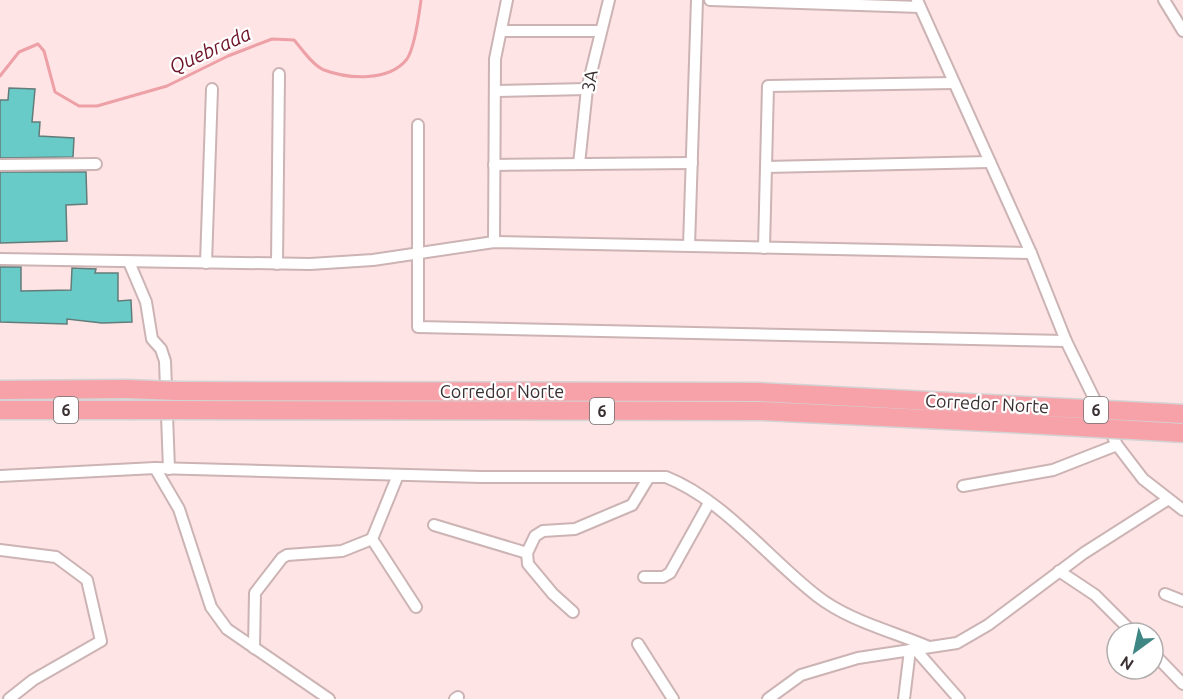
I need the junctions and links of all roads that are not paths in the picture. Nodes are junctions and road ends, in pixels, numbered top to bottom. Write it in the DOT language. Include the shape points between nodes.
graph roads {
  1 [pos="507,0"];
  2 [pos="609,0"];
  3 [pos="697,0"];
  4 [pos="710,0"];
  5 [pos="1164,0"];
  6 [pos="918,3"];
  7 [pos="501,31"];
  8 [pos="1183,31"];
  9 [pos="600,32"];
  10 [pos="279,74"];
  11 [pos="954,83"];
  12 [pos="212,89"];
  13 [pos="587,89"];
  14 [pos="495,91"];
  15 [pos="418,125"];
  16 [pos="990,162"];
  17 [pos="692,163"];
  18 [pos="96,164"];
  19 [pos="579,164"];
  20 [pos="0,165"];
  21 [pos="494,165"];
  22 [pos="766,167"];
  23 [pos="494,242"];
  24 [pos="689,246"];
  25 [pos="764,248"];
  26 [pos="418,252"];
  27 [pos="1031,253"];
  28 [pos="0,259"];
  29 [pos="129,261"];
  30 [pos="206,263"];
  31 [pos="277,264"];
  32 [pos="1066,341"];
  33 [pos="0,390"];
  34 [pos="0,410"];
  35 [pos="1175,413"];
  36 [pos="1026,415"];
  37 [pos="1175,433"];
  38 [pos="1117,445"];
  39 [pos="154,468"];
  40 [pos="169,469"];
  41 [pos="398,475"];
  42 [pos="0,476"];
  43 [pos="649,477"];
  44 [pos="963,486"];
  45 [pos="1167,500"];
  46 [pos="709,503"];
  47 [pos="1183,510"];
  48 [pos="434,525"];
  49 [pos="372,539"];
  50 [pos="0,550"];
  51 [pos="526,553"];
  52 [pos="1059,571"];
  53 [pos="644,577"];
  54 [pos="1165,594"];
  55 [pos="1183,601"];
  56 [pos="416,607"];
  57 [pos="573,612"];
  58 [pos="1121,621"];
  59 [pos="638,644"];
  60 [pos="929,647"];
  61 [pos="254,648"];
  62 [pos="912,650"];
  63 [pos="1165,665"];
  64 [pos="1183,684"];
  65 [pos="9,699"];
  66 [pos="328,699"];
  67 [pos="673,699"];
  68 [pos="768,699"];
  69 [pos="904,699"];
  70 [pos="958,699"];
  1 -- 7 [label="street"];
  2 -- 9 [label="street, 3A"];
  3 -- 17 [label="street"];
  4 -- 6 [label="street"];
  5 -- 8 [label="street"];
  6 -- 11 [label="street"];
  7 -- 9 [label="street"];
  7 -- 14 [label="street" via="495,59"];
  9 -- 13 [label="street, 3A"];
  10 -- 31 [label="street"];
  11 -- 16 [label="street"];
  11 -- 22 [label="street" via="768,86"];
  12 -- 30 [label="street"];
  13 -- 14 [label="street"];
  13 -- 19 [label="street, 3A"];
  14 -- 21 [label="street"];
  15 -- 26 [label="street"];
  16 -- 22 [label="street"];
  16 -- 27 [label="street"];
  17 -- 19 [label="street"];
  17 -- 24 [label="street"];
  18 -- 20 [label="street"];
  19 -- 21 [label="street"];
  21 -- 23 [label="street"];
  22 -- 25 [label="street"];
  23 -- 24 [label="street"];
  23 -- 26 [label="street"];
  24 -- 25 [label="street"];
  25 -- 27 [label="street"];
  26 -- 31 [label="street" via="373,260"];
  26 -- 32 [label="street" via="418,327"];
  27 -- 32 [label="street"];
  28 -- 29 [label="street"];
  29 -- 30 [label="street"];
  29 -- 40 [label="street" via="146,302 152,339 165,361"];
  30 -- 31 [label="street"];
  32 -- 38 [label="street"];
  33 -- 36 [label="highway, Corredor Norte / 6, bridge" via="758,392"];
  34 -- 36 [label="highway, Corredor Norte / 6, bridge"];
  35 -- 36 [label="highway, Corredor Norte / 6, bridge"];
  36 -- 37 [label="highway, Corredor Norte / 6, bridge"];
  38 -- 44 [label="street" via="1053,470"];
  38 -- 45 [label="street" via="1143,479"];
  39 -- 40 [label="street"];
  39 -- 42 [label="street"];
  39 -- 61 [label="street" via="179,509 211,607 227,629"];
  40 -- 41 [label="street"];
  41 -- 43 [label="street"];
  41 -- 49 [label="street"];
  43 -- 46 [label="street" via="666,477 681,483"];
  43 -- 51 [label="street" via="632,505 575,529 539,533"];
  45 -- 47 [label="street"];
  45 -- 52 [label="street"];
  46 -- 53 [label="street" via="670,573"];
  46 -- 60 [label="street" via="817,596 844,613"];
  48 -- 51 [label="street"];
  49 -- 56 [label="street"];
  49 -- 61 [label="street" via="342,551 282,558 255,593"];
  50 -- 65 [label="street" via="56,557 87,580 100,641"];
  51 -- 57 [label="street" via="528,564 544,585"];
  52 -- 58 [label="street" via="1095,595"];
  52 -- 60 [label="street" via="968,637 957,643"];
  54 -- 55 [label="street"];
  59 -- 67 [label="street"];
  60 -- 62 [label="street"];
  61 -- 66 [label="street"];
  62 -- 68 [label="street" via="858,658 801,675"];
  62 -- 69 [label="street"];
  62 -- 70 [label="street"];
  63 -- 64 [label="street"];
}
